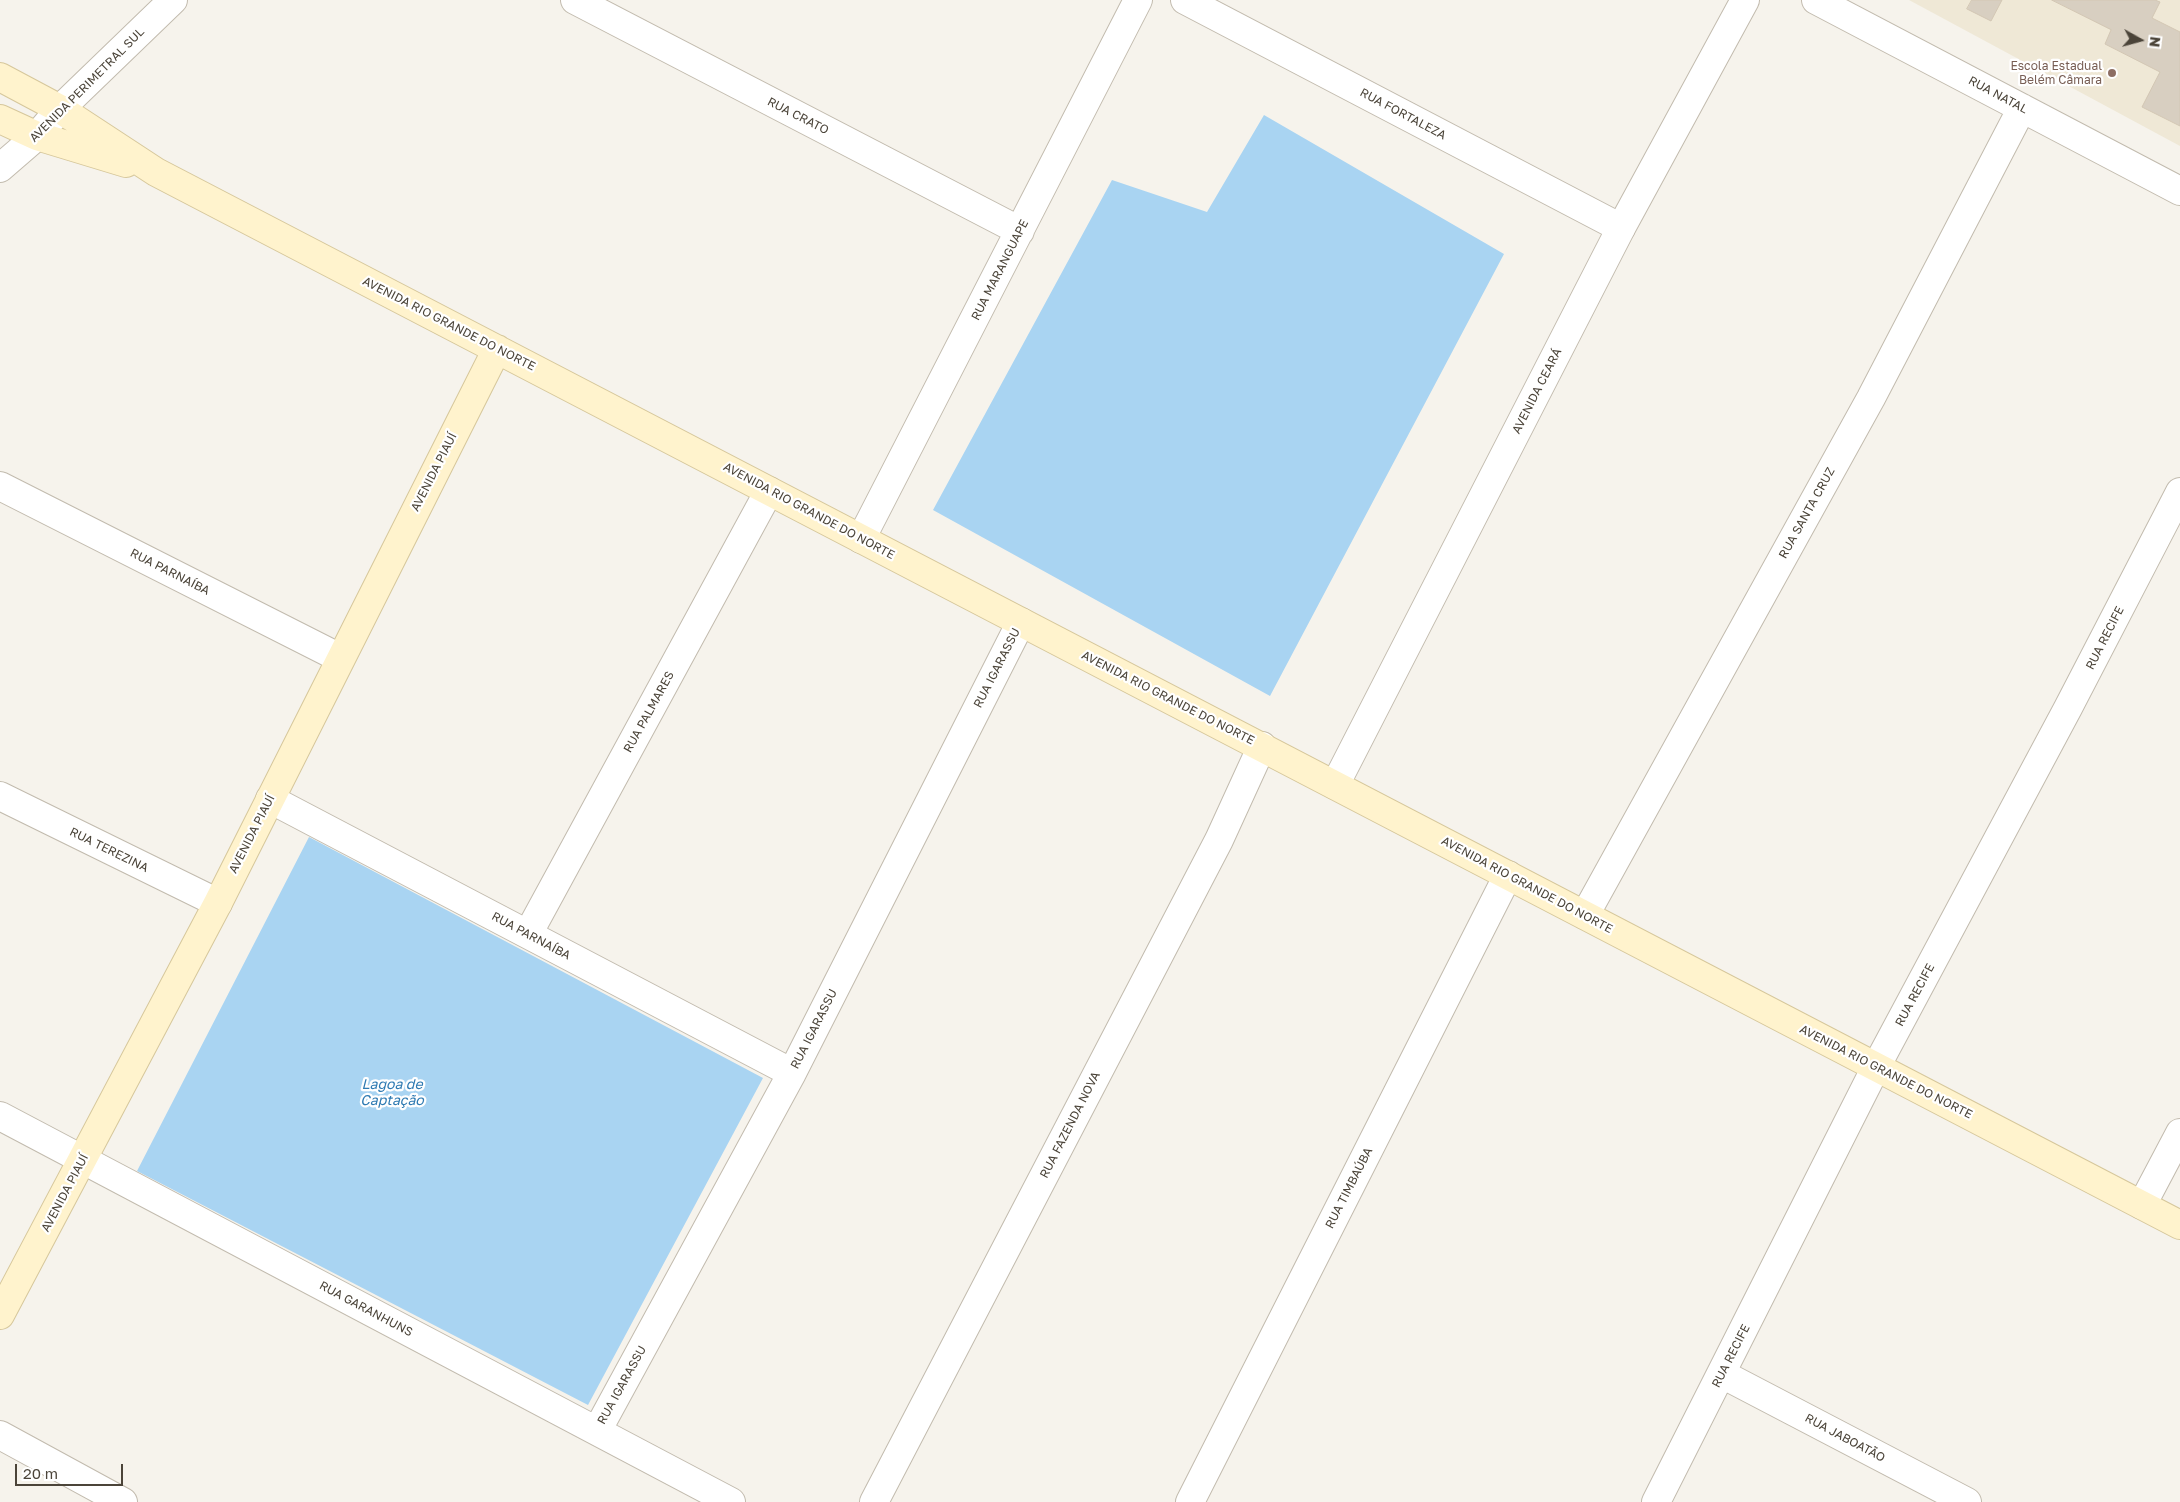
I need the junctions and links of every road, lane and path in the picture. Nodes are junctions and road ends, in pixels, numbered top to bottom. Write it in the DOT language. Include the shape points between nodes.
graph roads {
  1 [pos="173,0"];
  2 [pos="575,0"];
  3 [pos="1138,0"];
  4 [pos="1185,0"];
  5 [pos="1745,0"];
  6 [pos="1816,0"];
  7 [pos="0,76"];
  8 [pos="2022,108"];
  9 [pos="60,109"];
  10 [pos="0,119"];
  11 [pos="37,136"];
  12 [pos="0,168"];
  13 [pos="156,172"];
  14 [pos="2180,191"];
  15 [pos="1621,228"];
  16 [pos="1020,231"];
  17 [pos="497,349"];
  18 [pos="0,486"];
  19 [pos="769,490"];
  20 [pos="2180,492"];
  21 [pos="861,539"];
  22 [pos="1021,622"];
  23 [pos="340,658"];
  24 [pos="1262,746"];
  25 [pos="1335,785"];
  26 [pos="0,796"];
  27 [pos="270,799"];
  28 [pos="1508,875"];
  29 [pos="218,903"];
  30 [pos="1585,915"];
  31 [pos="528,934"];
  32 [pos="1876,1067"];
  33 [pos="792,1073"];
  34 [pos="0,1116"];
  35 [pos="2180,1133"];
  36 [pos="82,1160"];
  37 [pos="2142,1205"];
  38 [pos="2180,1225"];
  39 [pos="0,1315"];
  40 [pos="1722,1374"];
  41 [pos="597,1431"];
  42 [pos="0,1435"];
  43 [pos="123,1502"];
  44 [pos="732,1502"];
  45 [pos="874,1502"];
  46 [pos="1190,1502"];
  47 [pos="1656,1502"];
  48 [pos="1967,1502"];
  1 -- 9 [label="street, AVENIDA PERIMETRAL SUL"];
  2 -- 16 [label="street, RUA CRATO"];
  3 -- 16 [label="street, RUA MARANGUAPE"];
  4 -- 15 [label="street, RUA FORTALEZA"];
  5 -- 15 [label="street, AVENIDA CEARÁ"];
  6 -- 8 [label="street, RUA NATAL"];
  7 -- 9 [label="main road, AVENIDA RIO GRANDE DO NORTE"];
  8 -- 14 [label="street, RUA NATAL"];
  8 -- 30 [label="street, RUA SANTA CRUZ" via="1871,398"];
  9 -- 11 [label="street, AVENIDA PERIMETRAL SUL"];
  9 -- 13 [label="main road, AVENIDA RIO GRANDE DO NORTE"];
  10 -- 11 [label="main road, AVENIDA RIO GRANDE DO NORTE"];
  11 -- 12 [label="street, AVENIDA PERIMETRAL SUL"];
  11 -- 13 [label="main road, AVENIDA RIO GRANDE DO NORTE"];
  13 -- 17 [label="main road, AVENIDA RIO GRANDE DO NORTE"];
  15 -- 25 [label="street, AVENIDA CEARÁ"];
  16 -- 21 [label="street, RUA MARANGUAPE"];
  17 -- 19 [label="main road, AVENIDA RIO GRANDE DO NORTE"];
  17 -- 23 [label="main road, AVENIDA PIAUÍ"];
  18 -- 23 [label="street, RUA PARNAÍBA"];
  19 -- 21 [label="main road, AVENIDA RIO GRANDE DO NORTE"];
  19 -- 31 [label="street, RUA PALMARES"];
  20 -- 32 [label="street, RUA RECIFE"];
  21 -- 22 [label="main road, AVENIDA RIO GRANDE DO NORTE"];
  22 -- 24 [label="main road, AVENIDA RIO GRANDE DO NORTE"];
  22 -- 33 [label="street, RUA IGARASSU"];
  23 -- 27 [label="main road, AVENIDA PIAUÍ"];
  24 -- 25 [label="main road, AVENIDA RIO GRANDE DO NORTE"];
  24 -- 45 [label="street, RUA FAZENDA NOVA" via="1219,840"];
  25 -- 28 [label="main road, AVENIDA RIO GRANDE DO NORTE"];
  26 -- 29 [label="street, RUA TEREZINA"];
  27 -- 29 [label="main road, AVENIDA PIAUÍ"];
  27 -- 31 [label="street, RUA PARNAÍBA"];
  28 -- 30 [label="main road, AVENIDA RIO GRANDE DO NORTE"];
  28 -- 46 [label="street, RUA TIMBAÚBA"];
  29 -- 36 [label="main road, AVENIDA PIAUÍ"];
  30 -- 32 [label="main road, AVENIDA RIO GRANDE DO NORTE"];
  31 -- 33 [label="street, RUA PARNAÍBA"];
  32 -- 37 [label="main road, AVENIDA RIO GRANDE DO NORTE"];
  32 -- 40 [label="street, RUA RECIFE"];
  33 -- 41 [label="street, RUA IGARASSU"];
  34 -- 36 [label="street, RUA GARANHUNS"];
  35 -- 37 [label="street"];
  36 -- 39 [label="main road, AVENIDA PIAUÍ"];
  36 -- 41 [label="street, RUA GARANHUNS"];
  37 -- 38 [label="main road, AVENIDA RIO GRANDE DO NORTE"];
  40 -- 47 [label="street, RUA RECIFE"];
  40 -- 48 [label="street, RUA JABOATÃO"];
  41 -- 44 [label="street, RUA GARANHUNS"];
  42 -- 43 [label="street"];
}
